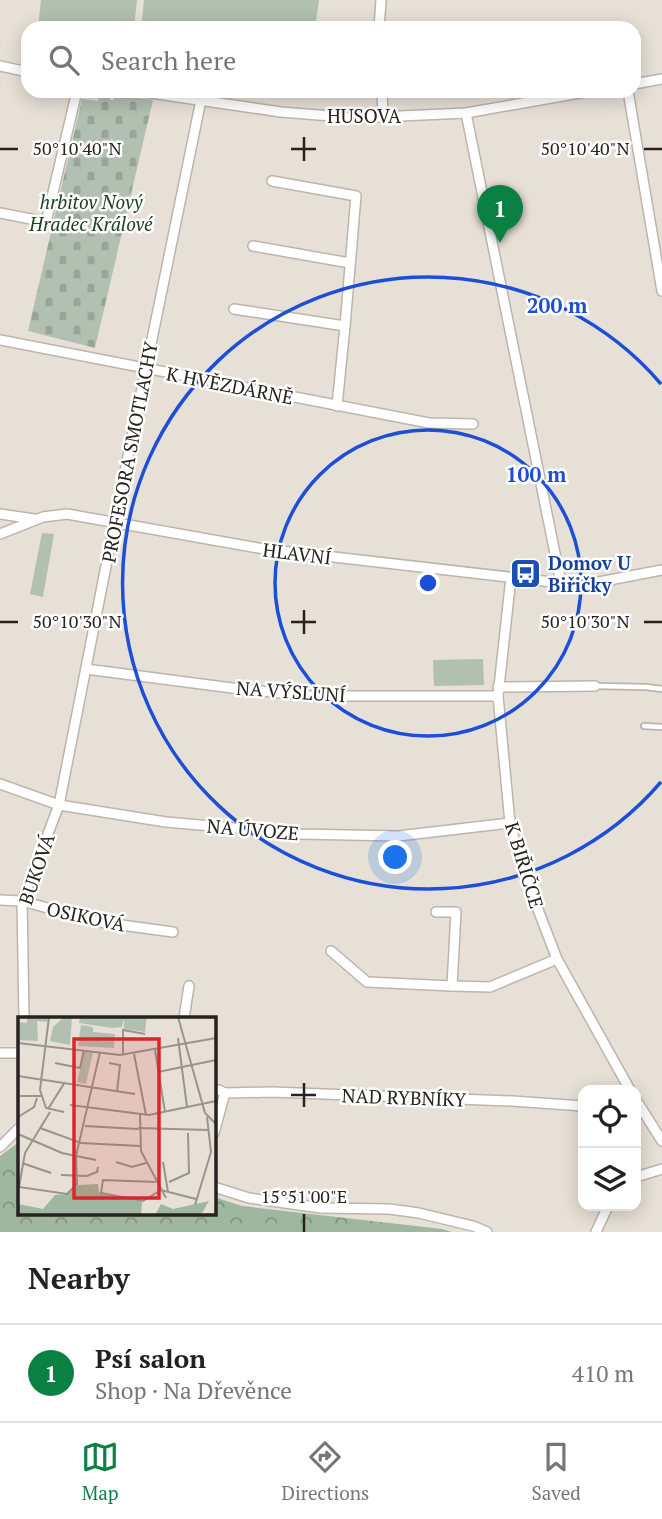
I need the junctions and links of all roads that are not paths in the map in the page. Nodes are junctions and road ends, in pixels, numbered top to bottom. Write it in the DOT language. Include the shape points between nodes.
graph roads {
  1 [pos="381,0"];
  2 [pos="380,21"];
  3 [pos="0,66"];
  4 [pos="21,70"];
  5 [pos="662,79"];
  6 [pos="641,83"];
  7 [pos="74,98"];
  8 [pos="187,98"];
  9 [pos="382,98"];
  10 [pos="551,98"];
  11 [pos="629,98"];
  12 [pos="201,100"];
  13 [pos="466,113"];
  14 [pos="383,116"];
  15 [pos="272,181"];
  16 [pos="0,213"];
  17 [pos="253,246"];
  18 [pos="659,253"];
  19 [pos="351,263"];
  20 [pos="662,291"];
  21 [pos="234,309"];
  22 [pos="345,327"];
  23 [pos="0,340"];
  24 [pos="146,368"];
  25 [pos="337,406"];
  26 [pos="473,424"];
  27 [pos="0,514"];
  28 [pos="35,520"];
  29 [pos="114,523"];
  30 [pos="0,534"];
  31 [pos="662,570"];
  32 [pos="511,577"];
  33 [pos="561,583"];
  34 [pos="86,669"];
  35 [pos="594,686"];
  36 [pos="662,689"];
  37 [pos="498,691"];
  38 [pos="645,726"];
  39 [pos="662,727"];
  40 [pos="0,784"];
  41 [pos="59,805"];
  42 [pos="510,824"];
  43 [pos="0,900"];
  44 [pos="22,901"];
  45 [pos="436,912"];
  46 [pos="173,932"];
  47 [pos="331,951"];
  48 [pos="557,959"];
  49 [pos="189,986"];
  50 [pos="452,986"];
  51 [pos="24,1017"];
  52 [pos="184,1017"];
  53 [pos="0,1053"];
  54 [pos="18,1053"];
  55 [pos="627,1085"];
  56 [pos="578,1105"];
  57 [pos="641,1112"];
  58 [pos="215,1128"];
  59 [pos="18,1129"];
  60 [pos="662,1141"];
  61 [pos="0,1147"];
  62 [pos="662,1169"];
  63 [pos="641,1175"];
  64 [pos="215,1186"];
  65 [pos="606,1211"];
  66 [pos="487,1232"];
  67 [pos="596,1232"];
  1 -- 2 [label="street"];
  3 -- 4 [label="street"];
  5 -- 6 [label="street"];
  7 -- 16 [label="street" via="46,222"];
  8 -- 12 [label="street, HUSOVA"];
  9 -- 14 [label="street"];
  10 -- 13 [label="street, HUSOVA"];
  11 -- 18 [label="street"];
  12 -- 14 [label="street, HUSOVA" via="281,112"];
  12 -- 24 [label="street, PROFESORA SMOTLACHY"];
  13 -- 14 [label="street, HUSOVA"];
  13 -- 33 [label="street"];
  15 -- 19 [label="street" via="356,196"];
  17 -- 19 [label="street"];
  18 -- 20 [label="street"];
  19 -- 22 [label="street"];
  21 -- 22 [label="street"];
  22 -- 25 [label="street"];
  23 -- 24 [label="street, K HVĚZDÁRNĚ"];
  24 -- 25 [label="street, K HVĚZDÁRNĚ"];
  24 -- 29 [label="street, PROFESORA SMOTLACHY"];
  25 -- 26 [label="street, K HVĚZDÁRNĚ" via="429,423"];
  27 -- 28 [label="street, HLAVNÍ"];
  28 -- 29 [label="street, HLAVNÍ" via="67,514"];
  28 -- 30 [label="street, HLAVNÍ"];
  29 -- 32 [label="street, HLAVNÍ" via="264,549"];
  29 -- 34 [label="street, PROFESORA SMOTLACHY"];
  31 -- 33 [label="street, HLAVNÍ" via="599,582"];
  32 -- 33 [label="street, HLAVNÍ"];
  32 -- 37 [label="street, K BIŘIČCE"];
  34 -- 37 [label="street, NA VÝSLUNÍ" via="310,696"];
  34 -- 41 [label="street, PROFESORA SMOTLACHY"];
  35 -- 36 [label="lane, NA VÝSLUNÍ"];
  35 -- 37 [label="street, NA VÝSLUNÍ"];
  37 -- 42 [label="street, K BIŘIČCE"];
  38 -- 39 [label="lane"];
  40 -- 41 [label="street, NA ÚVOZE"];
  41 -- 42 [label="street, NA ÚVOZE" via="166,822 300,834 398,836"];
  41 -- 44 [label="street, BUKOVÁ"];
  42 -- 48 [label="street, K BIŘIČCE"];
  43 -- 44 [label="street, OSIKOVÁ"];
  44 -- 46 [label="street, OSIKOVÁ" via="99,922"];
  44 -- 51 [label="street, BUKOVÁ"];
  45 -- 50 [label="street" via="456,912"];
  47 -- 50 [label="street" via="367,982"];
  48 -- 50 [label="street" via="489,988"];
  48 -- 55 [label="street, K BIŘIČCE"];
  49 -- 52 [label="street"];
  53 -- 54 [label="street"];
  56 -- 58 [label="street, NAD RYBNÍKY" via="222,1092"];
  57 -- 60 [label="street"];
  59 -- 61 [label="street"];
  62 -- 63 [label="street"];
  64 -- 66 [label="street" via="249,1198 321,1208 419,1213"];
  65 -- 67 [label="street"];
}
